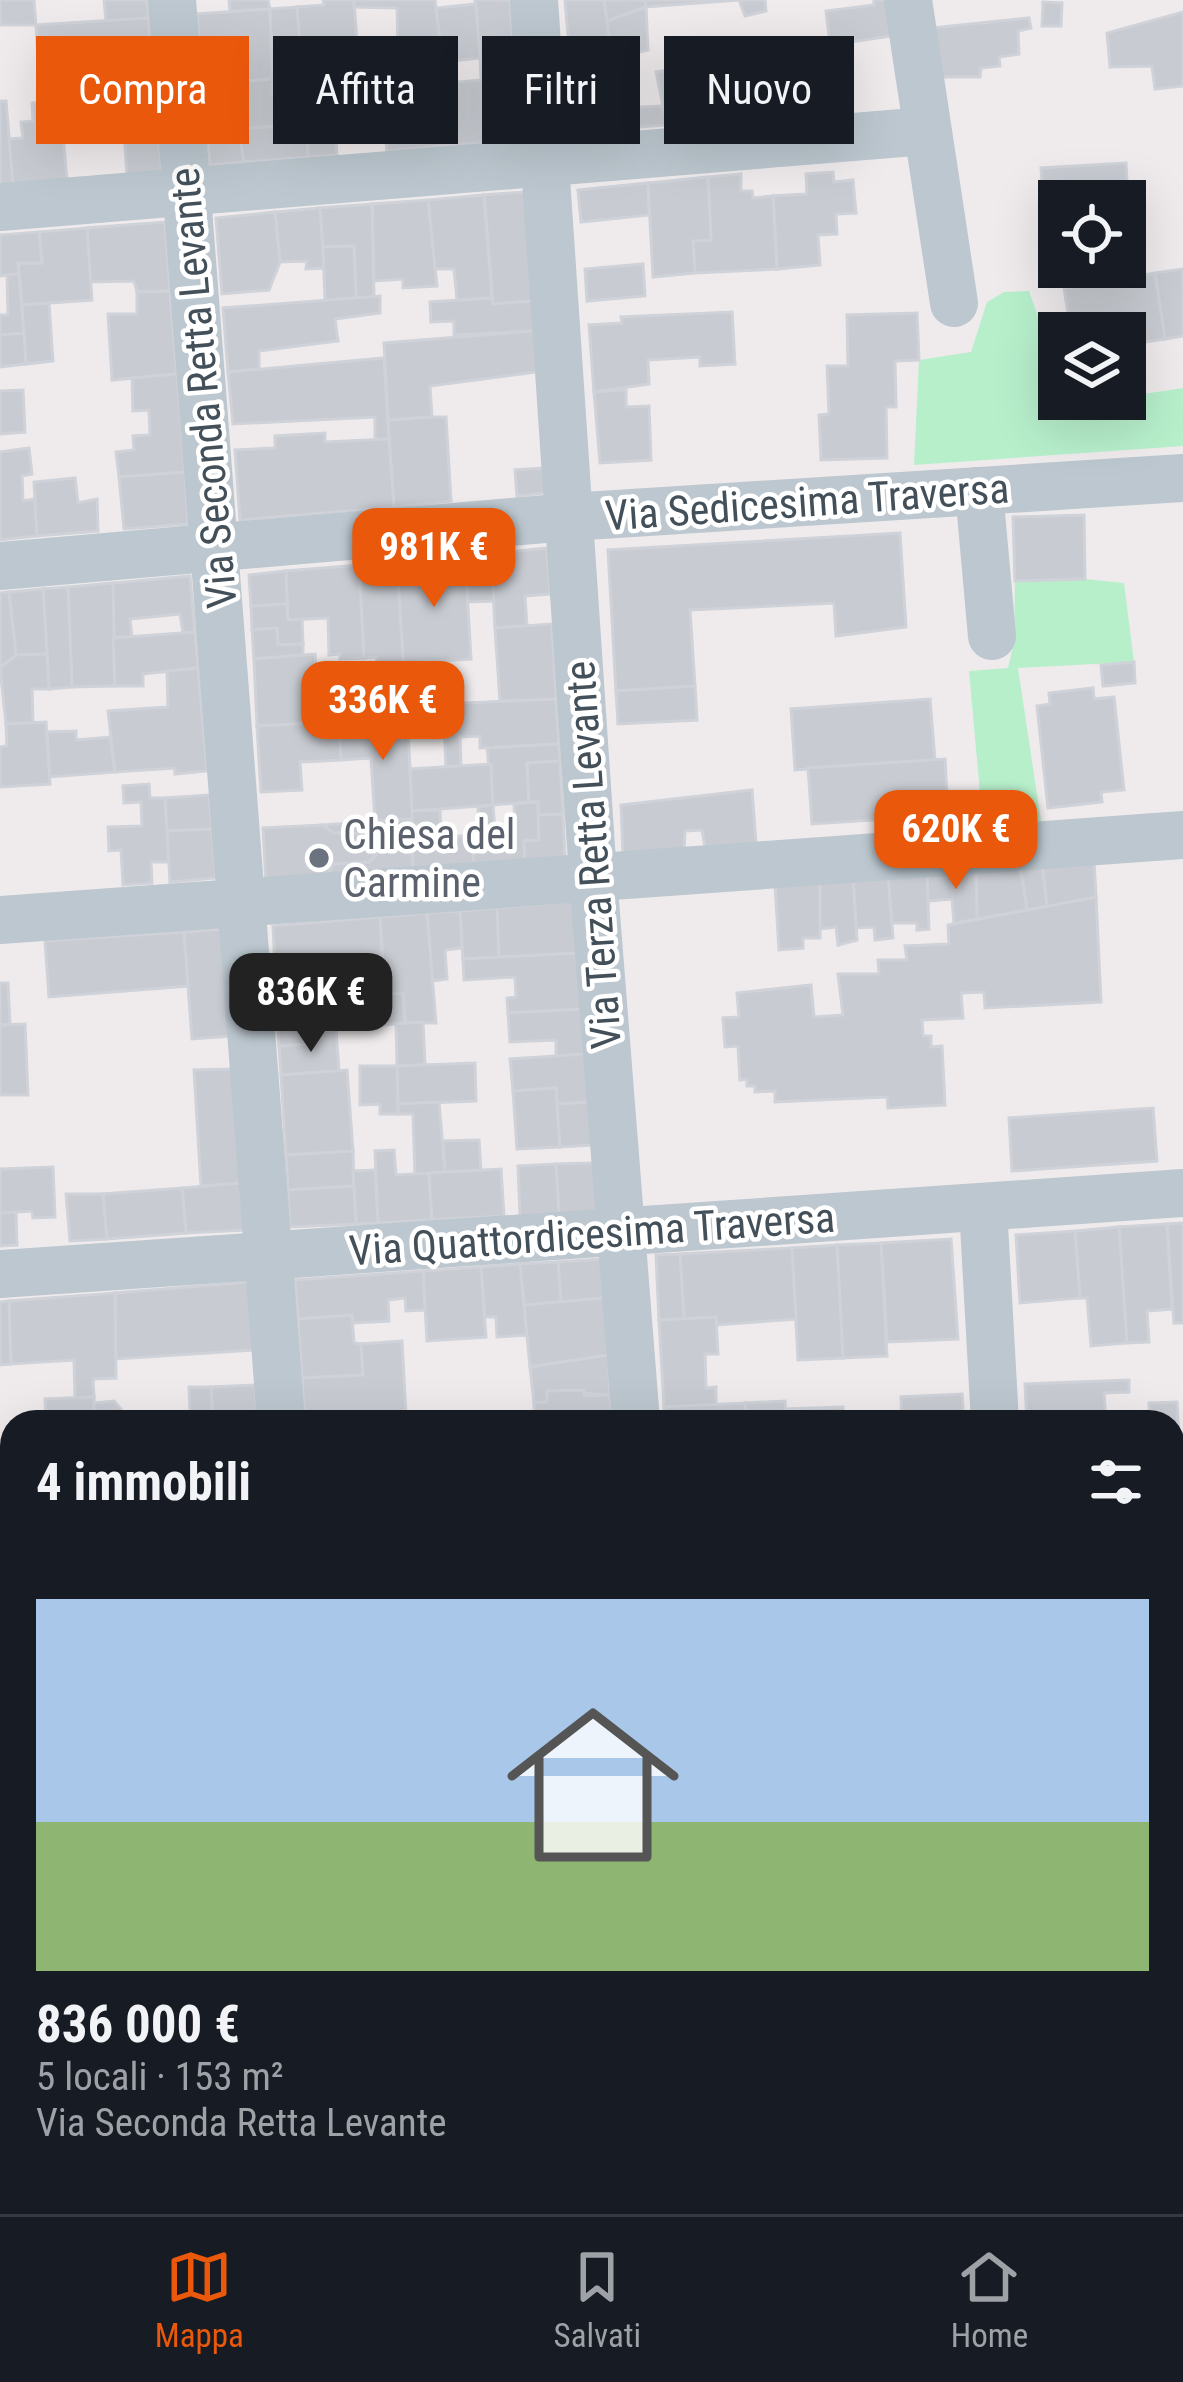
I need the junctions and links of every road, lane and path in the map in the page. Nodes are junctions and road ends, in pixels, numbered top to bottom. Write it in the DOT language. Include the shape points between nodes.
graph roads {
  1 [pos="172,0"];
  2 [pos="534,0"];
  3 [pos="908,0"];
  4 [pos="926,131"];
  5 [pos="547,162"];
  6 [pos="188,190"];
  7 [pos="0,207"];
  8 [pos="954,303"];
  9 [pos="1183,478"];
  10 [pos="979,491"];
  11 [pos="569,517"];
  12 [pos="216,549"];
  13 [pos="0,566"];
  14 [pos="992,636"];
  15 [pos="1183,835"];
  16 [pos="593,876"];
  17 [pos="244,902"];
  18 [pos="0,920"];
  19 [pos="1183,1193"];
  20 [pos="983,1207"];
  21 [pos="621,1232"];
  22 [pos="269,1256"];
  23 [pos="0,1274"];
  24 [pos="280,1410"];
  25 [pos="635,1410"];
  26 [pos="994,1410"];
  1 -- 6 [label="street, Via Seconda Retta Levante"];
  2 -- 5 [label="street, Via Terza Retta Levante"];
  3 -- 4 [label="street"];
  4 -- 5 [label="street"];
  4 -- 8 [label="street"];
  5 -- 6 [label="street"];
  5 -- 11 [label="street, Via Terza Retta Levante"];
  6 -- 7 [label="street"];
  6 -- 12 [label="street, Via Seconda Retta Levante"];
  9 -- 10 [label="street, Via Sedicesima Traversa"];
  10 -- 11 [label="street, Via Sedicesima Traversa"];
  10 -- 14 [label="street"];
  11 -- 12 [label="street, Via Sedicesima Traversa"];
  11 -- 16 [label="street, Via Terza Retta Levante"];
  12 -- 13 [label="street, Via Sedicesima Traversa"];
  12 -- 17 [label="street, Via Seconda Retta Levante"];
  15 -- 16 [label="street"];
  16 -- 17 [label="street"];
  16 -- 21 [label="street, Via Terza Retta Levante"];
  17 -- 18 [label="street"];
  17 -- 22 [label="street, Via Seconda Retta Levante"];
  19 -- 20 [label="street, Via Quattordicesima Traversa"];
  20 -- 21 [label="street, Via Quattordicesima Traversa"];
  20 -- 26 [label="street"];
  21 -- 22 [label="street, Via Quattordicesima Traversa"];
  21 -- 25 [label="street, Via Terza Retta Levante"];
  22 -- 23 [label="street, Via Quattordicesima Traversa"];
  22 -- 24 [label="street, Via Seconda Retta Levante"];
}
